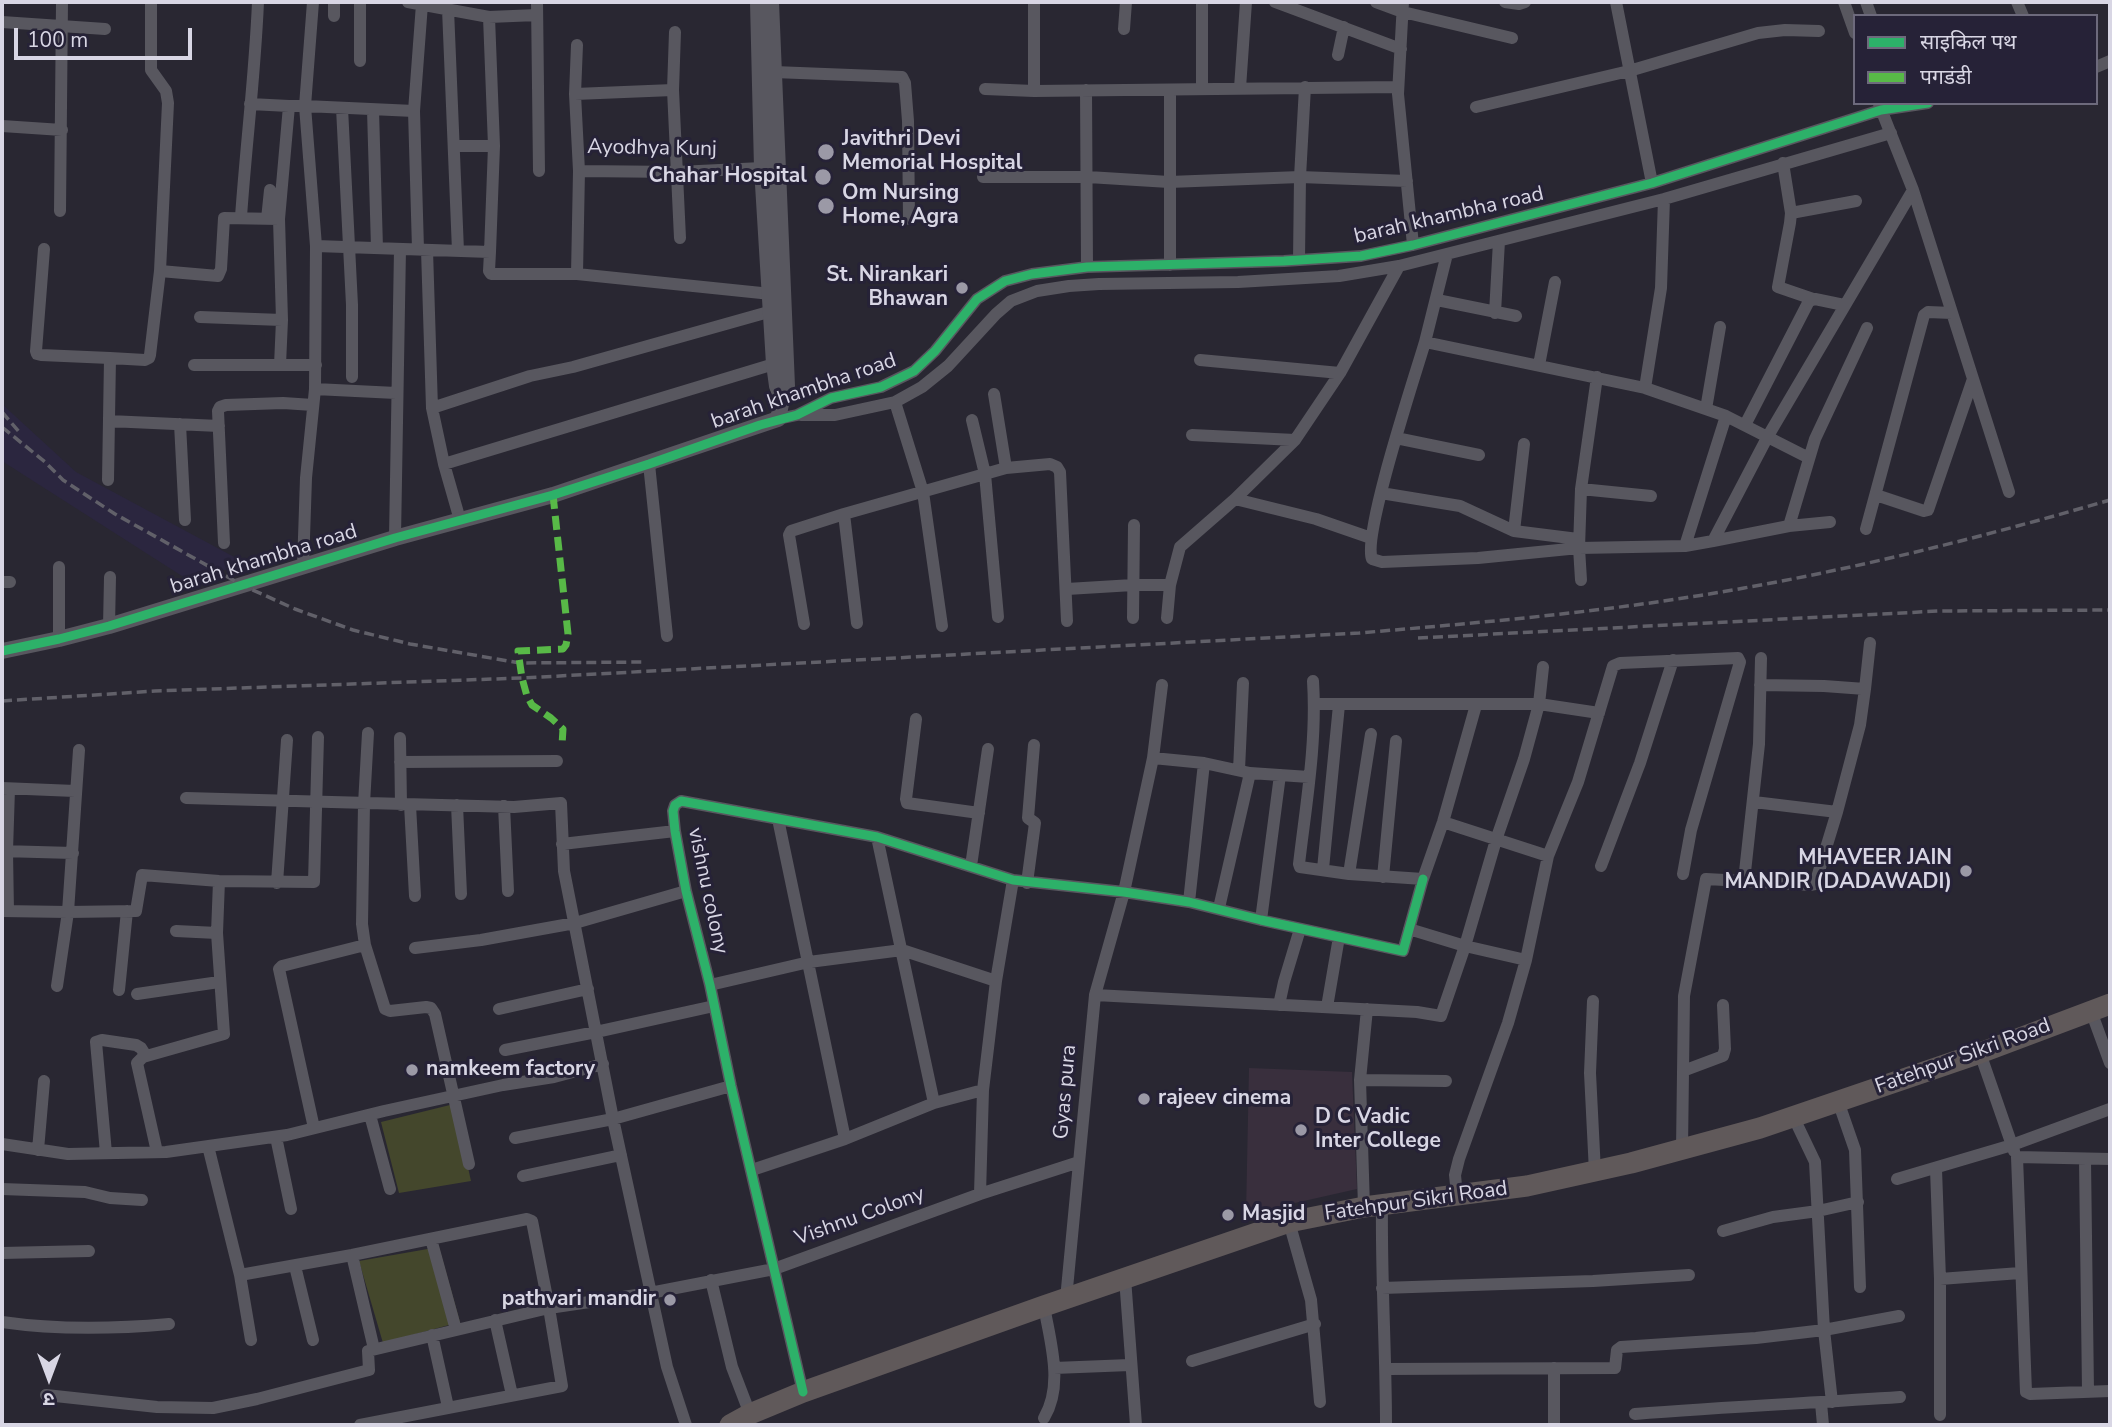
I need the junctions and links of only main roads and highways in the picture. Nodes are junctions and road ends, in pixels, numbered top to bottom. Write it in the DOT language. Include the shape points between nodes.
graph roads {
  1 [pos="2101,1007"];
  2 [pos="730,1425"];
  1 -- 2 [label="main road, Fatehpur Sikri Road" via="1760,1128 1682,1149 1527,1186 1289,1222 803,1392"];
}
